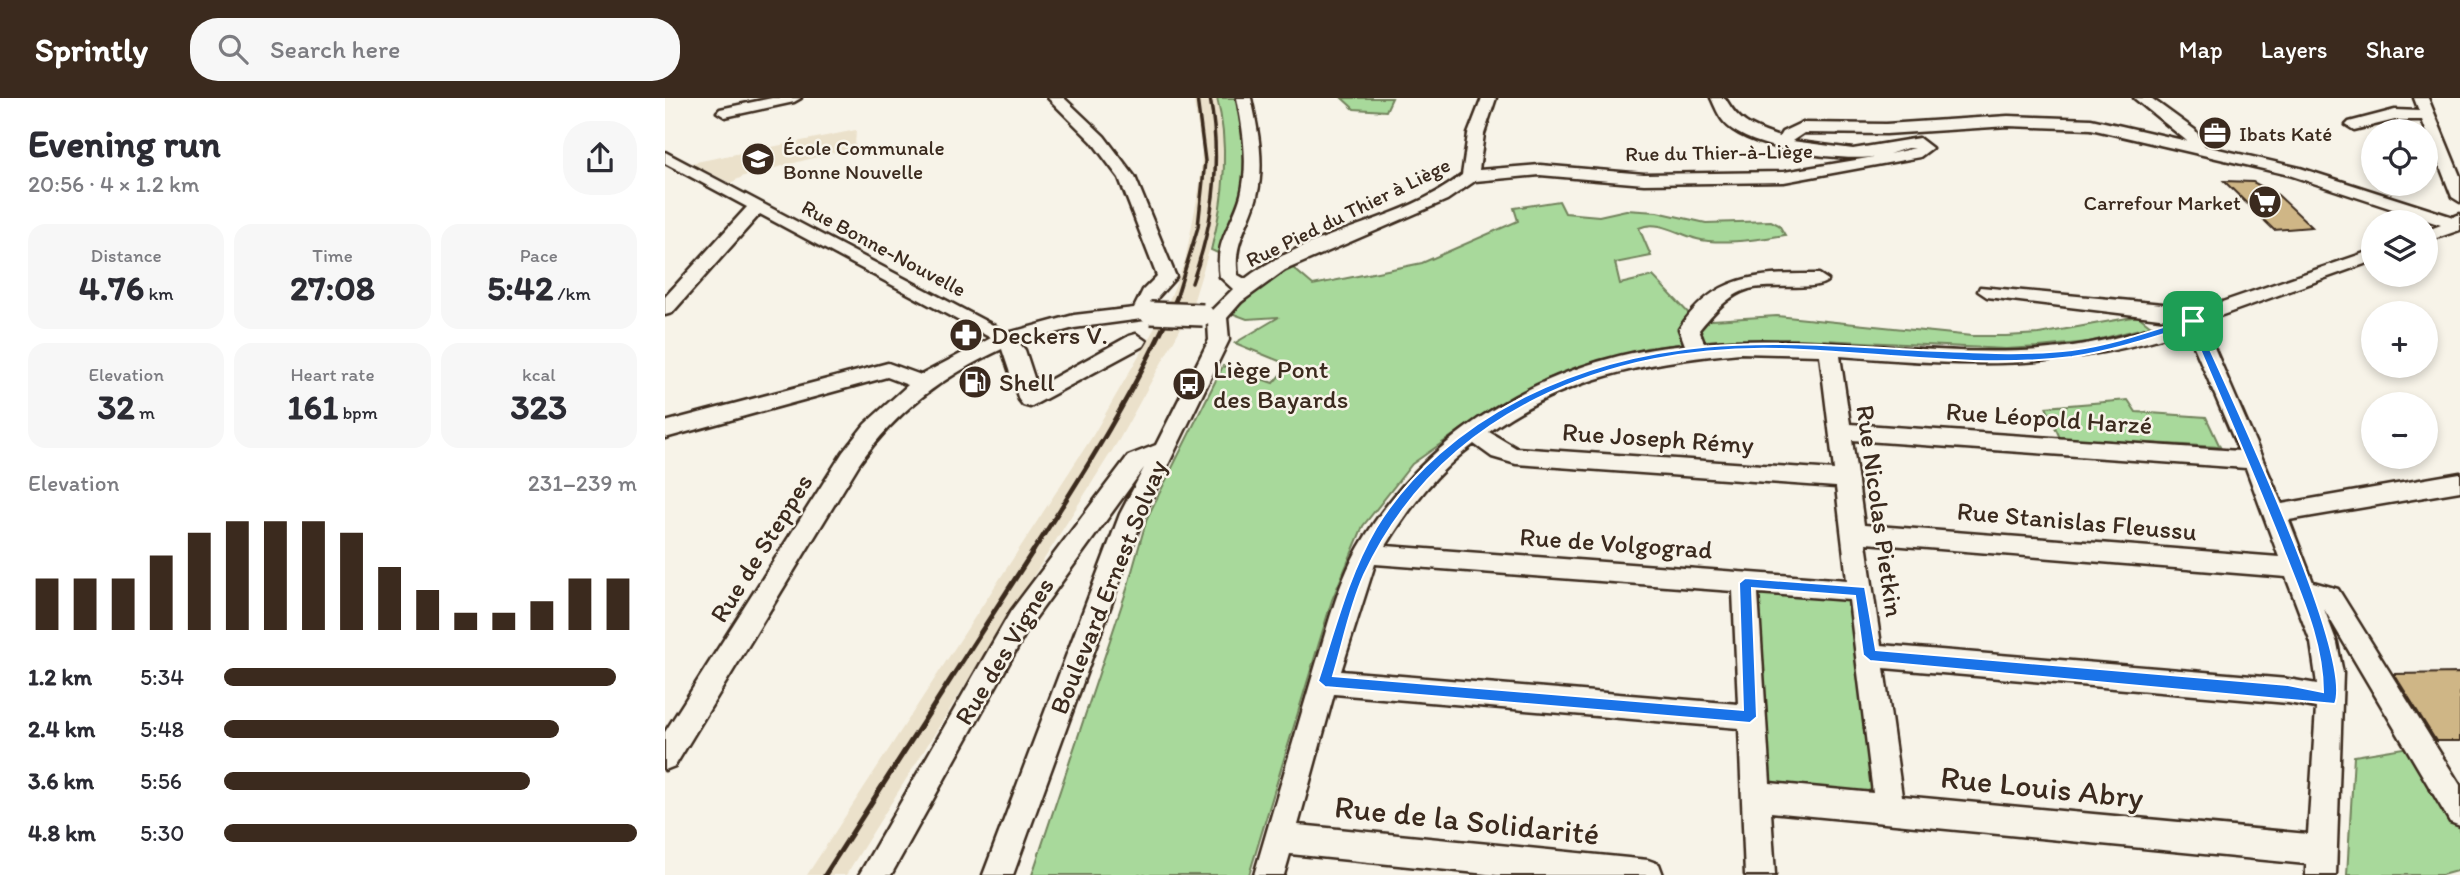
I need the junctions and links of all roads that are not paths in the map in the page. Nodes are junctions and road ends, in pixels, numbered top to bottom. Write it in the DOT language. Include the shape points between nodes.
graph roads {
  1 [pos="795,98"];
  2 [pos="1055,98"];
  3 [pos="1244,98"];
  4 [pos="1489,98"];
  5 [pos="1718,98"];
  6 [pos="2141,98"];
  7 [pos="2421,98"];
  8 [pos="725,112"];
  9 [pos="2428,116"];
  10 [pos="2354,125"];
  11 [pos="1784,142"];
  12 [pos="2200,150"];
  13 [pos="665,157"];
  14 [pos="1470,176"];
  15 [pos="2460,197"];
  16 [pos="757,207"];
  17 [pos="2458,222"];
  18 [pos="2438,231"];
  19 [pos="2361,260"];
  20 [pos="1819,280"];
  21 [pos="1245,288"];
  22 [pos="1987,291"];
  23 [pos="665,309"];
  24 [pos="1146,313"];
  25 [pos="1210,316"];
  26 [pos="2193,320"];
  27 [pos="1007,340"];
  28 [pos="1136,341"];
  29 [pos="1829,348"];
  30 [pos="1696,349"];
  31 [pos="923,383"];
  32 [pos="665,430"];
  33 [pos="1839,431"];
  34 [pos="1473,432"];
  35 [pos="1162,452"];
  36 [pos="2254,460"];
  37 [pos="1846,480"];
  38 [pos="2460,481"];
  39 [pos="2274,514"];
  40 [pos="1853,533"];
  41 [pos="1368,554"];
  42 [pos="2301,579"];
  43 [pos="1745,583"];
  44 [pos="1861,591"];
  45 [pos="1870,655"];
  46 [pos="1325,681"];
  47 [pos="2330,699"];
  48 [pos="1750,717"];
  49 [pos="665,757"];
  50 [pos="1755,796"];
  51 [pos="1889,807"];
  52 [pos="2460,812"];
  53 [pos="1279,838"];
  54 [pos="2321,862"];
  55 [pos="874,875"];
  56 [pos="998,875"];
  57 [pos="1269,875"];
  58 [pos="1649,875"];
  59 [pos="1760,875"];
  1 -- 8 [label="street"];
  2 -- 24 [label="street" via="1114,157 1133,188 1167,277 1150,294"];
  3 -- 21 [label="street" via="1252,139 1251,187 1229,236 1225,257 1229,277"];
  4 -- 14 [label="street" via="1476,134"];
  5 -- 11 [label="street" via="1738,127"];
  6 -- 12 [label="street" via="2189,133"];
  7 -- 9 [label="street"];
  9 -- 10 [label="street" via="2395,115"];
  9 -- 15 [label="street"];
  11 -- 12 [label="street, Rue du Thier-à-Liège" via="1801,128 1857,130 2041,121 2107,126"];
  11 -- 14 [label="street, Rue du Thier-à-Liège" via="1814,153 1872,153 1911,142 1924,148 1875,163 1784,177 1644,179 1539,170"];
  12 -- 17 [label="street, Rue du Thier-à-Liège" via="2294,171"];
  13 -- 16 [label="street, Rue Bonne-Nouvelle"];
  14 -- 21 [label="street, Rue Pied du Thier à Liège" via="1440,196 1282,265"];
  16 -- 23 [label="street"];
  16 -- 27 [label="street, Rue Bonne-Nouvelle"];
  17 -- 18 [label="street"];
  19 -- 26 [label="street"];
  20 -- 30 [label="street" via="1744,281 1709,303 1689,329"];
  21 -- 25 [label="street, Rue Pied du Thier à Liège"];
  22 -- 26 [label="street" via="2163,310"];
  24 -- 25 [label="street, Rue de Steppes, bridge"];
  24 -- 27 [label="street, Rue de Steppes" via="1069,321"];
  25 -- 35 [label="street, Boulevard Ernest Solvay" via="1219,340"];
  26 -- 29 [label="street" via="2117,345 2071,354 1996,357"];
  26 -- 36 [label="street"];
  27 -- 28 [label="street" via="1016,351 1030,400"];
  27 -- 31 [label="street, Rue de Steppes"];
  29 -- 30 [label="street" via="1759,345"];
  29 -- 33 [label="street, Rue Nicolas Pietkin"];
  30 -- 34 [label="street" via="1615,363 1568,379 1523,399"];
  31 -- 32 [label="street" via="888,369"];
  31 -- 49 [label="street, Rue de Steppes" via="892,409 854,455"];
  33 -- 36 [label="street, Rue Léopold Harzé"];
  33 -- 37 [label="street, Rue Nicolas Pietkin"];
  34 -- 37 [label="street, Rue Joseph Rémy" via="1500,452 1516,456"];
  34 -- 41 [label="street" via="1409,492"];
  35 -- 55 [label="street, Rue des Vignes" via="1136,462 1040,589"];
  35 -- 56 [label="street, Boulevard Ernest Solvay" via="1132,514"];
  36 -- 39 [label="street"];
  37 -- 40 [label="street, Rue Nicolas Pietkin"];
  38 -- 39 [label="street"];
  39 -- 42 [label="street"];
  40 -- 42 [label="street, Rue Stanislas Fleussu"];
  40 -- 44 [label="street, Rue Nicolas Pietkin"];
  41 -- 43 [label="street, Rue de Volgograd"];
  41 -- 46 [label="street"];
  42 -- 47 [label="street" via="2324,643"];
  42 -- 52 [label="street" via="2329,596"];
  43 -- 44 [label="street, Rue de Volgograd"];
  43 -- 48 [label="street"];
  44 -- 45 [label="street, Rue Nicolas Pietkin"];
  45 -- 47 [label="street" via="2288,691"];
  45 -- 51 [label="street, Rue Nicolas Pietkin"];
  46 -- 48 [label="street"];
  46 -- 53 [label="street"];
  47 -- 54 [label="street"];
  48 -- 50 [label="street"];
  50 -- 51 [label="street, Rue Louis Abry"];
  50 -- 59 [label="street"];
  51 -- 54 [label="street, Rue Louis Abry"];
  53 -- 57 [label="street"];
  53 -- 58 [label="street, Rue de la Solidarité"];
}
